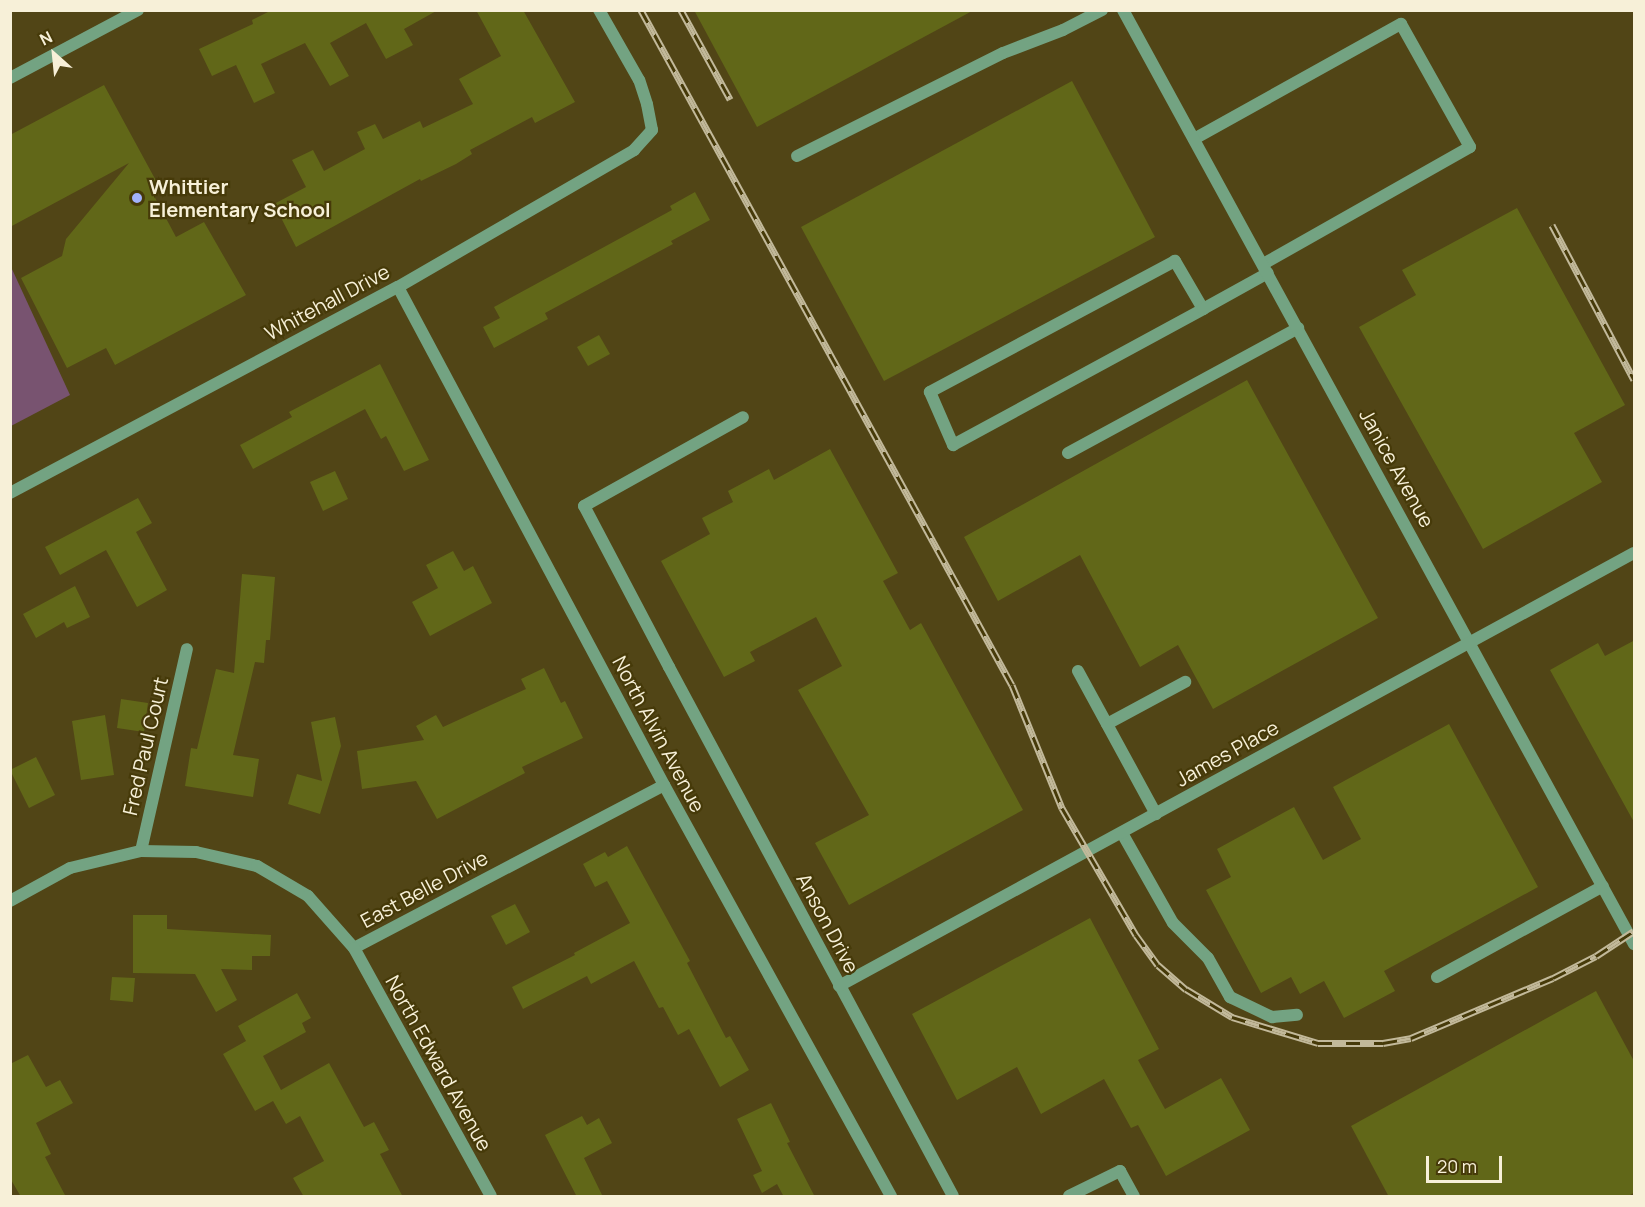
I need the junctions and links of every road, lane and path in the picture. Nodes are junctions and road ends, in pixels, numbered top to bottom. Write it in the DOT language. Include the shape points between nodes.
graph roads {
  1 [pos="138,10"];
  2 [pos="599,10"];
  3 [pos="1102,10"];
  4 [pos="1124,10"];
  5 [pos="10,78"];
  6 [pos="1194,139"];
  7 [pos="797,156"];
  8 [pos="1265,269"];
  9 [pos="398,287"];
  10 [pos="1203,309"];
  11 [pos="1298,328"];
  12 [pos="743,417"];
  13 [pos="1068,453"];
  14 [pos="10,493"];
  15 [pos="1635,554"];
  16 [pos="1470,641"];
  17 [pos="187,649"];
  18 [pos="1078,671"];
  19 [pos="1185,682"];
  20 [pos="1107,724"];
  21 [pos="664,785"];
  22 [pos="1156,814"];
  23 [pos="1122,833"];
  24 [pos="141,851"];
  25 [pos="1603,886"];
  26 [pos="10,901"];
  27 [pos="1635,944"];
  28 [pos="354,948"];
  29 [pos="1437,977"];
  30 [pos="839,986"];
  31 [pos="1297,1015"];
  32 [pos="491,1197"];
  33 [pos="891,1197"];
  34 [pos="953,1197"];
  35 [pos="1070,1197"];
  36 [pos="1134,1197"];
  1 -- 5 [label="street"];
  2 -- 9 [label="street, Whitehall Drive" via="639,80 652,130 616,162"];
  3 -- 7 [label="street" via="1003,53"];
  4 -- 6 [label="street, Janice Avenue"];
  6 -- 8 [label="street, Janice Avenue"];
  6 -- 8 [label="street" via="1401,24 1470,147"];
  8 -- 10 [label="street"];
  8 -- 11 [label="street, Janice Avenue"];
  9 -- 14 [label="street, Whitehall Drive"];
  9 -- 21 [label="street, North Alvin Avenue"];
  10 -- 10 [label="street" via="953,445 930,392 1175,261"];
  11 -- 13 [label="street"];
  11 -- 16 [label="street, Janice Avenue"];
  12 -- 30 [label="street, Anson Drive" via="584,506"];
  15 -- 16 [label="street, James Place"];
  16 -- 22 [label="street, James Place"];
  16 -- 25 [label="street, Janice Avenue"];
  17 -- 24 [label="street, Fred Paul Court"];
  18 -- 20 [label="street"];
  19 -- 20 [label="street"];
  20 -- 22 [label="street"];
  21 -- 28 [label="street, East Belle Drive"];
  21 -- 33 [label="street, North Alvin Avenue"];
  22 -- 23 [label="street, James Place"];
  23 -- 30 [label="street, James Place"];
  23 -- 31 [label="street" via="1173,923 1209,958 1230,997 1272,1017"];
  24 -- 26 [label="street, East Belle Drive" via="70,868"];
  24 -- 28 [label="street, East Belle Drive" via="196,852 256,866 308,896"];
  25 -- 27 [label="street, Janice Avenue"];
  25 -- 29 [label="street"];
  28 -- 32 [label="street, North Edward Avenue"];
  30 -- 34 [label="street, Anson Drive"];
  35 -- 36 [label="street" via="1120,1171"];
}
